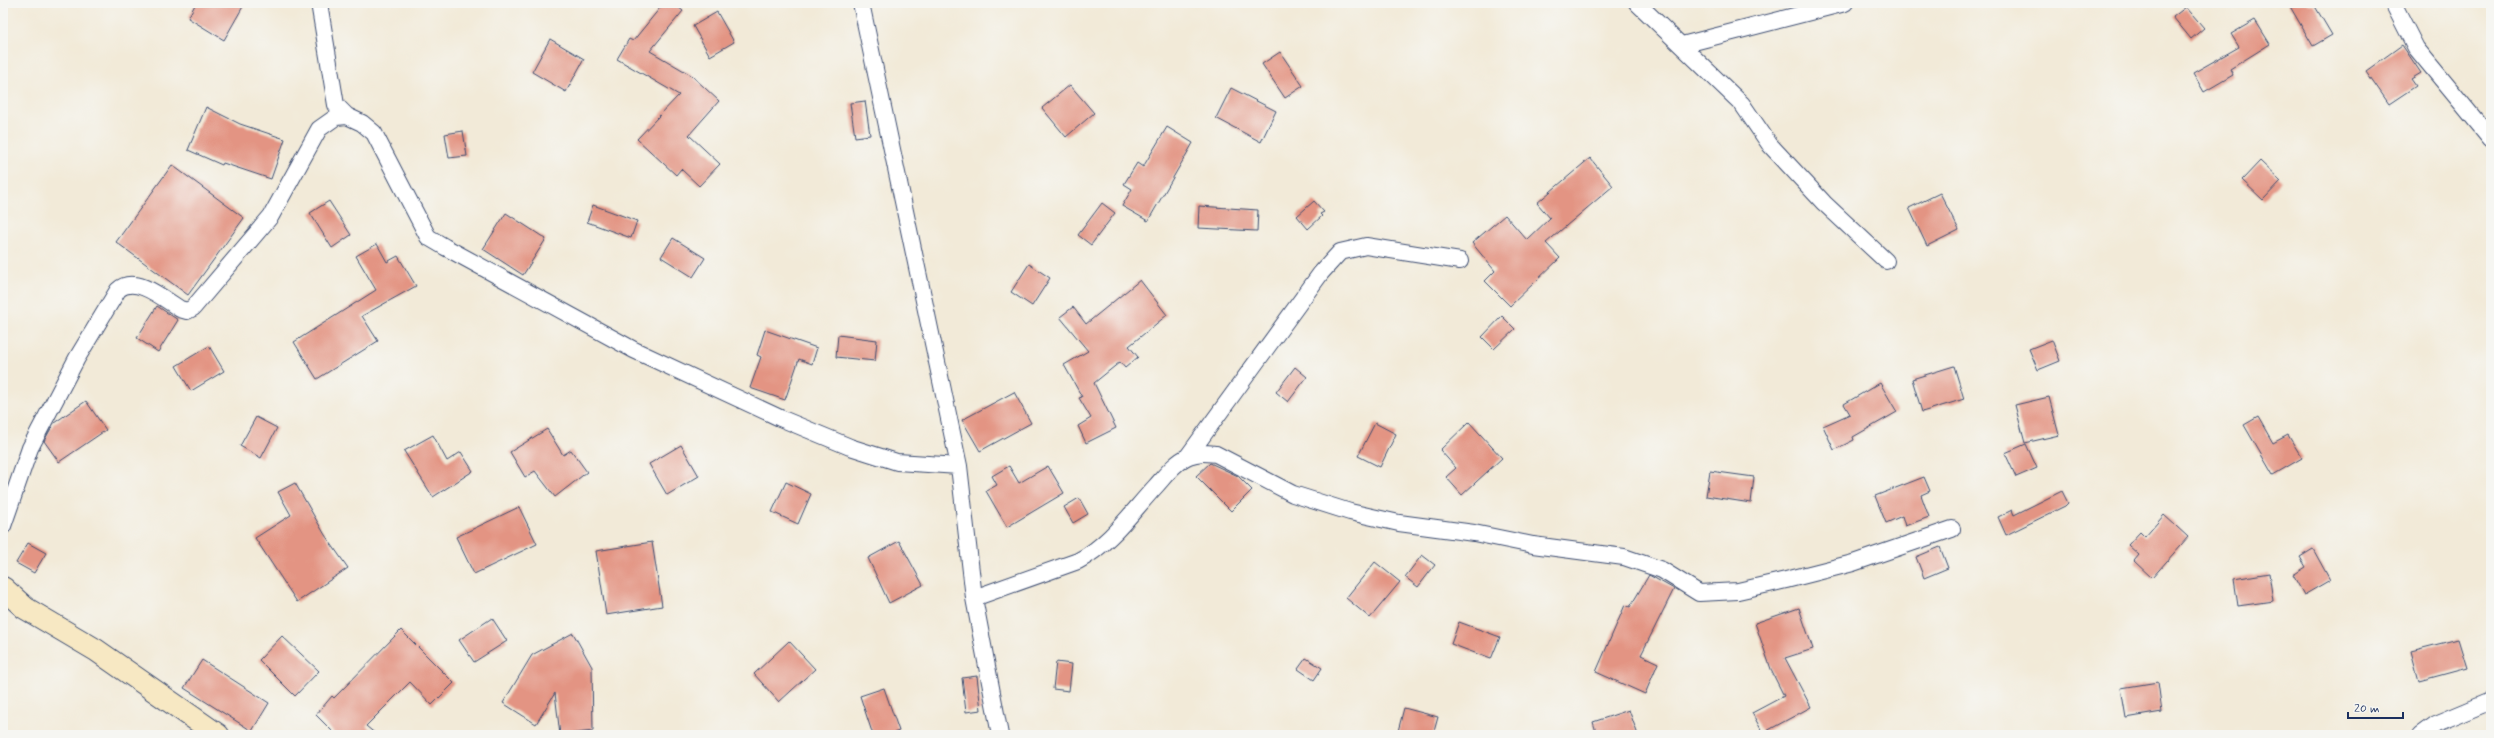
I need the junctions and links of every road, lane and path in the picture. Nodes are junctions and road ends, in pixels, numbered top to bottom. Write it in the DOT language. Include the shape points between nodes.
graph roads {
  1 [pos="320,3"];
  2 [pos="861,3"];
  3 [pos="1637,3"];
  4 [pos="1845,3"];
  5 [pos="2392,3"];
  6 [pos="1682,45"];
  7 [pos="347,116"];
  8 [pos="2491,139"];
  9 [pos="1460,261"];
  10 [pos="1886,261"];
  11 [pos="1188,456"];
  12 [pos="959,466"];
  13 [pos="3,526"];
  14 [pos="1952,529"];
  15 [pos="3,588"];
  16 [pos="974,598"];
  17 [pos="2491,701"];
  18 [pos="218,735"];
  19 [pos="1000,735"];
  20 [pos="2421,735"];
  1 -- 7 [label="street" via="336,105"];
  2 -- 12 [label="street"];
  3 -- 6 [label="street"];
  4 -- 6 [label="street"];
  5 -- 8 [label="street" via="2416,48"];
  6 -- 10 [label="street" via="1742,104 1770,145 1824,203"];
  7 -- 12 [label="street" via="362,123 374,133 428,237 445,248 634,350 780,418 850,447 897,462"];
  7 -- 13 [label="street" via="336,117 319,129 271,216 193,308 187,311 180,309 133,284 123,285 118,290 77,358 30,448"];
  9 -- 11 [label="street" via="1366,246 1340,252 1321,273"];
  11 -- 14 [label="street" via="1202,452 1216,454 1293,494 1350,512 1399,523 1624,557 1662,570 1699,593 1738,591 1786,580 1853,563"];
  11 -- 16 [label="street" via="1172,468 1108,539 1092,553 1078,561"];
  12 -- 16 [label="street"];
  15 -- 18 [label="main road" via="24,608 96,650"];
  16 -- 19 [label="street"];
  17 -- 20 [label="street" via="2436,724"];
}
